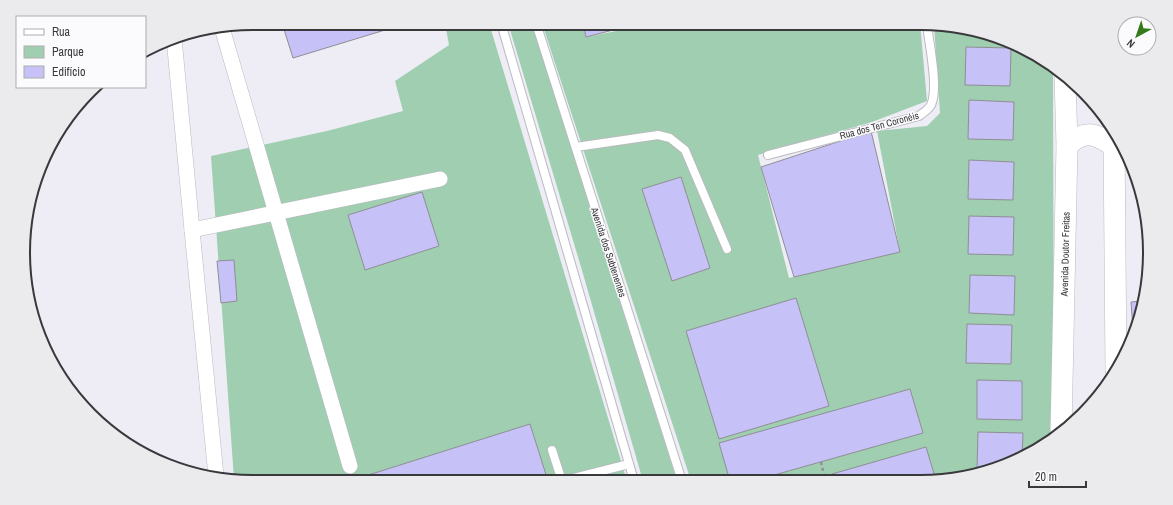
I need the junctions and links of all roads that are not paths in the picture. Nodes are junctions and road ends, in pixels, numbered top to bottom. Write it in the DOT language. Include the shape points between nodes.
graph roads {
  1 [pos="503,30"];
  2 [pos="538,30"];
  3 [pos="928,30"];
  4 [pos="223,32"];
  5 [pos="175,44"];
  6 [pos="1065,84"];
  7 [pos="1113,141"];
  8 [pos="1114,143"];
  9 [pos="1067,146"];
  10 [pos="576,147"];
  11 [pos="768,155"];
  12 [pos="440,178"];
  13 [pos="276,213"];
  14 [pos="192,230"];
  15 [pos="727,249"];
  16 [pos="1116,359"];
  17 [pos="1061,425"];
  18 [pos="552,450"];
  19 [pos="629,464"];
  20 [pos="350,466"];
  21 [pos="216,472"];
  22 [pos="560,475"];
  23 [pos="586,475"];
  24 [pos="632,475"];
  25 [pos="680,475"];
  1 -- 19 [label="lane"];
  2 -- 10 [label="lane, Avenida dos Subtenentes"];
  3 -- 11 [label="lane, Rua dos Ten Coronéis" via="934,97 930,106 920,116"];
  4 -- 13 [label="street"];
  5 -- 14 [label="street"];
  6 -- 9 [label="main road, Avenida Doutor Freitas"];
  7 -- 9 [label="main road" via="1088,134 1081,135"];
  8 -- 16 [label="main road"];
  9 -- 17 [label="main road, Avenida Doutor Freitas"];
  10 -- 15 [label="lane" via="658,135 670,138 685,150"];
  10 -- 25 [label="lane, Avenida dos Subtenentes"];
  12 -- 13 [label="street"];
  13 -- 14 [label="street"];
  13 -- 20 [label="street"];
  14 -- 21 [label="street"];
  18 -- 22 [label="lane"];
  19 -- 23 [label="lane"];
  19 -- 24 [label="lane"];
}
